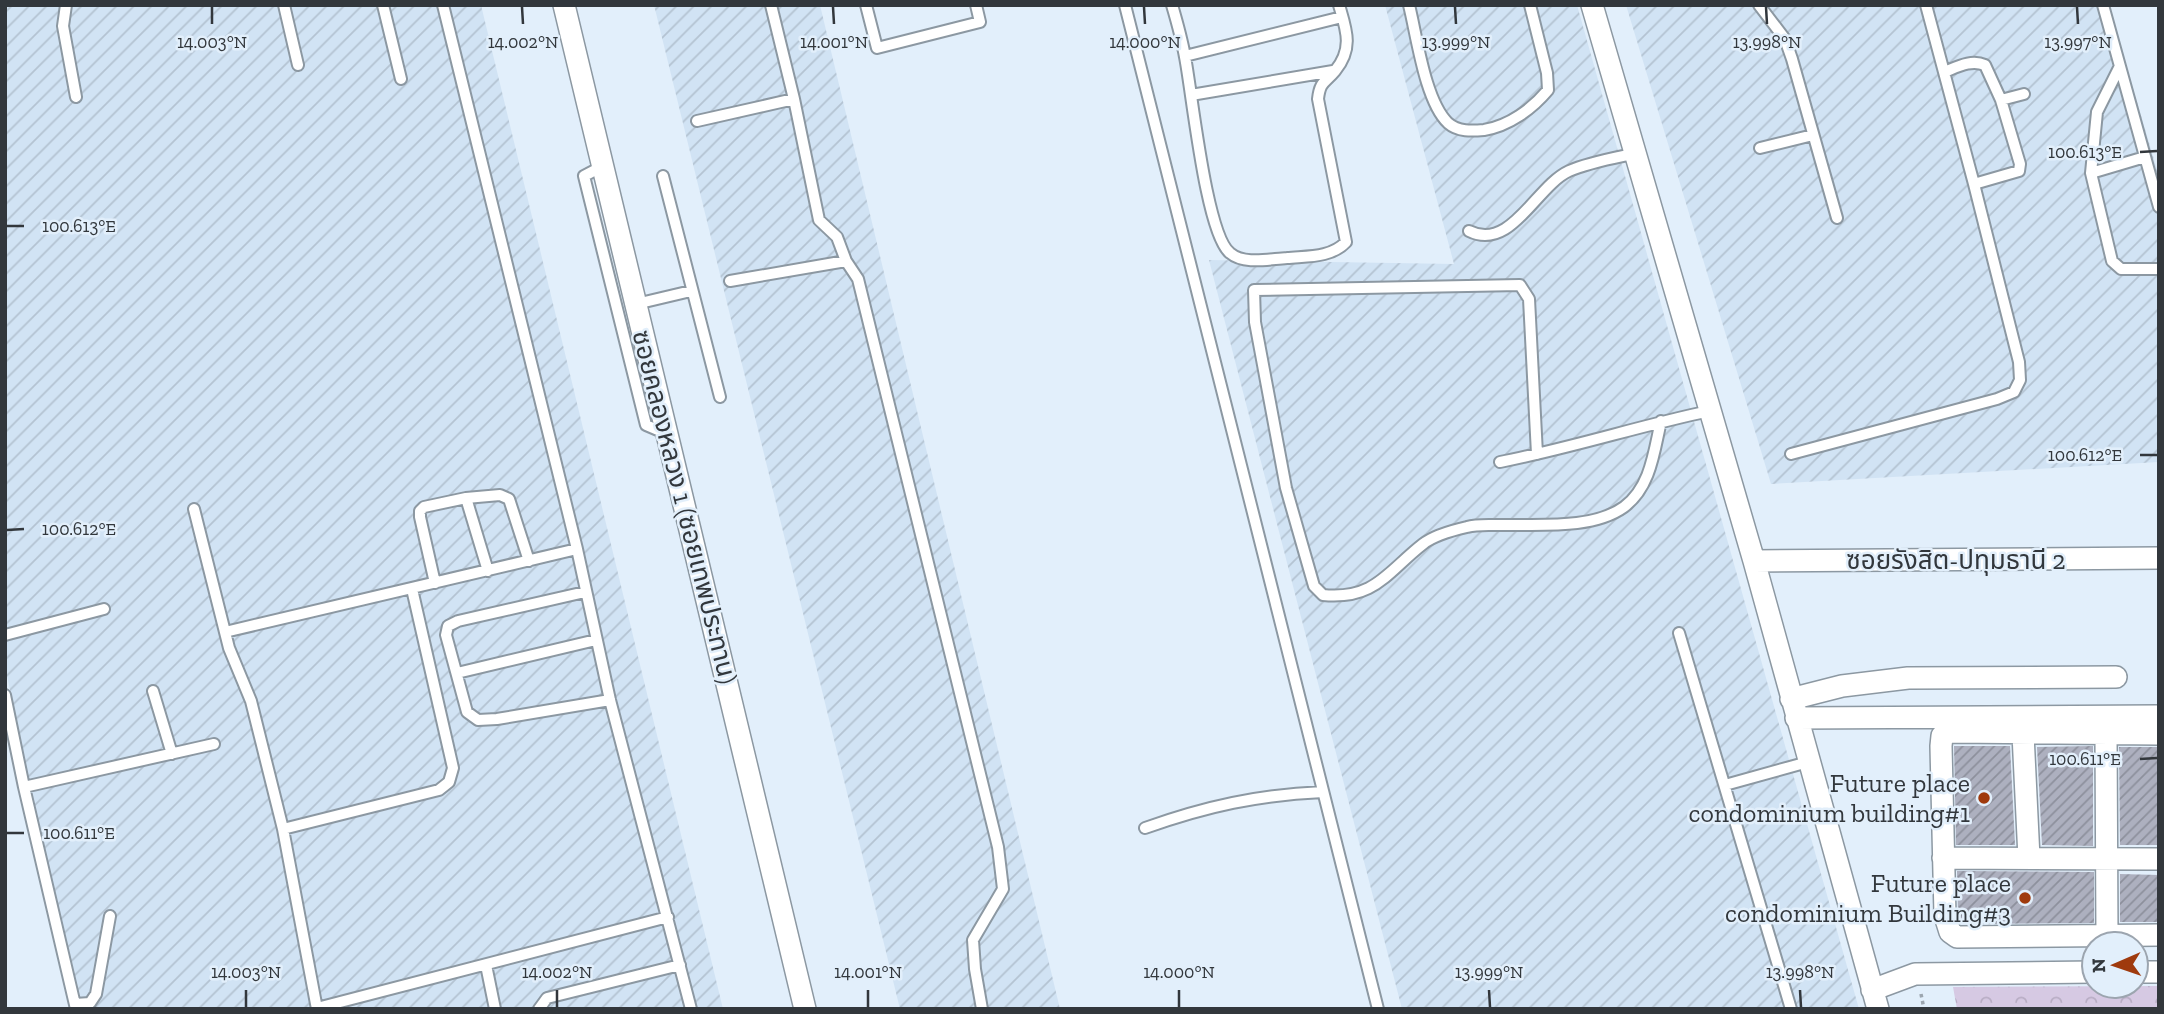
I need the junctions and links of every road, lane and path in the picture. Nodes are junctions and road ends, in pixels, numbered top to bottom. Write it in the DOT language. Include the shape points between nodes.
graph roads {
  1 [pos="66,5"];
  2 [pos="284,5"];
  3 [pos="383,5"];
  4 [pos="443,5"];
  5 [pos="564,5"];
  6 [pos="771,5"];
  7 [pos="866,5"];
  8 [pos="976,5"];
  9 [pos="1125,5"];
  10 [pos="1409,5"];
  11 [pos="1530,5"];
  12 [pos="1592,5"];
  13 [pos="1759,5"];
  14 [pos="1926,5"];
  15 [pos="2103,5"];
  16 [pos="1176,6"];
  17 [pos="1341,11"];
  18 [pos="1185,56"];
  19 [pos="298,65"];
  20 [pos="2119,68"];
  21 [pos="1335,71"];
  22 [pos="1944,72"];
  23 [pos="401,79"];
  24 [pos="2024,94"];
  25 [pos="1191,95"];
  26 [pos="76,97"];
  27 [pos="794,99"];
  28 [pos="2001,100"];
  29 [pos="697,121"];
  30 [pos="1813,135"];
  31 [pos="1760,148"];
  32 [pos="1636,153"];
  33 [pos="2145,157"];
  34 [pos="603,166"];
  35 [pos="2091,173"];
  36 [pos="663,176"];
  37 [pos="1974,184"];
  38 [pos="2159,207"];
  39 [pos="1836,218"];
  40 [pos="1469,231"];
  41 [pos="846,261"];
  42 [pos="2159,269"];
  43 [pos="730,281"];
  44 [pos="691,291"];
  45 [pos="636,303"];
  46 [pos="720,397"];
  47 [pos="1709,411"];
  48 [pos="1661,421"];
  49 [pos="667,433"];
  50 [pos="1537,454"];
  51 [pos="1791,454"];
  52 [pos="1500,461"];
  53 [pos="466,498"];
  54 [pos="194,509"];
  55 [pos="578,549"];
  56 [pos="2159,558"];
  57 [pos="529,561"];
  58 [pos="1754,561"];
  59 [pos="488,571"];
  60 [pos="435,583"];
  61 [pos="412,589"];
  62 [pos="585,592"];
  63 [pos="104,609"];
  64 [pos="225,632"];
  65 [pos="1679,633"];
  66 [pos="5,635"];
  67 [pos="596,640"];
  68 [pos="457,673"];
  69 [pos="2116,677"];
  70 [pos="153,691"];
  71 [pos="5,695"];
  72 [pos="610,700"];
  73 [pos="1794,708"];
  74 [pos="2159,716"];
  75 [pos="2023,734"];
  76 [pos="2106,734"];
  77 [pos="2159,734"];
  78 [pos="214,744"];
  79 [pos="172,754"];
  80 [pos="1808,762"];
  81 [pos="1725,785"];
  82 [pos="24,787"];
  83 [pos="1323,792"];
  84 [pos="1145,828"];
  85 [pos="282,829"];
  86 [pos="1943,858"];
  87 [pos="2029,858"];
  88 [pos="2107,859"];
  89 [pos="2159,859"];
  90 [pos="110,916"];
  91 [pos="668,917"];
  92 [pos="2101,930"];
  93 [pos="2080,939"];
  94 [pos="486,965"];
  95 [pos="680,965"];
  96 [pos="2080,972"];
  97 [pos="1875,999"];
  98 [pos="76,1006"];
  99 [pos="317,1009"];
  100 [pos="495,1009"];
  101 [pos="539,1009"];
  102 [pos="691,1009"];
  103 [pos="806,1009"];
  104 [pos="982,1009"];
  105 [pos="1378,1009"];
  106 [pos="1791,1009"];
  1 -- 26 [label="lane" via="64,34"];
  2 -- 19 [label="lane"];
  3 -- 23 [label="lane"];
  4 -- 55 [label="lane"];
  5 -- 34 [label="street, ซอยคลองหลวง 1 (ซอยเทพประทาน)"];
  6 -- 27 [label="lane"];
  7 -- 8 [label="lane" via="877,48 980,22"];
  9 -- 83 [label="lane"];
  10 -- 11 [label="lane" via="1432,99 1449,124 1468,132 1493,128 1532,108 1548,90"];
  12 -- 32 [label="street"];
  13 -- 30 [label="lane" via="1785,39"];
  14 -- 22 [label="lane"];
  15 -- 20 [label="lane"];
  16 -- 18 [label="lane"];
  17 -- 18 [label="lane"];
  17 -- 21 [label="lane" via="1348,32"];
  18 -- 25 [label="lane"];
  20 -- 33 [label="lane"];
  20 -- 35 [label="lane" via="2097,112"];
  21 -- 25 [label="lane"];
  21 -- 25 [label="lane" via="1323,81 1318,99 1346,232 1346,242 1331,253 1255,260 1238,259 1227,251 1204,176"];
  22 -- 28 [label="lane" via="1979,62 1985,65"];
  22 -- 37 [label="lane"];
  24 -- 28 [label="lane"];
  27 -- 29 [label="lane"];
  27 -- 41 [label="lane" via="819,220 837,237"];
  28 -- 37 [label="lane" via="2019,171"];
  30 -- 31 [label="lane"];
  30 -- 39 [label="lane"];
  32 -- 40 [label="lane" via="1568,171 1501,231 1488,235"];
  32 -- 47 [label="street"];
  33 -- 35 [label="lane"];
  33 -- 38 [label="lane"];
  34 -- 45 [label="street, ซอยคลองหลวง 1 (ซอยเทพประทาน)"];
  34 -- 49 [label="lane" via="584,176 646,425"];
  35 -- 42 [label="lane" via="2112,261 2121,269"];
  36 -- 44 [label="lane"];
  37 -- 51 [label="lane" via="2019,362 2020,380 2014,392"];
  41 -- 43 [label="lane"];
  41 -- 104 [label="lane" via="858,279 998,847 1003,889 973,940"];
  44 -- 45 [label="lane"];
  44 -- 46 [label="lane"];
  45 -- 49 [label="street, ซอยคลองหลวง 1 (ซอยเทพประทาน)"];
  47 -- 48 [label="lane"];
  47 -- 58 [label="street"];
  48 -- 50 [label="lane"];
  48 -- 50 [label="lane" via="1650,470 1638,495 1603,519 1469,526 1425,542 1392,574 1362,593 1323,595 1314,586 1286,488 1255,322 1254,290 1520,285 1529,299"];
  49 -- 103 [label="street, ซอยคลองหลวง 1 (ซอยเทพประทาน)"];
  50 -- 52 [label="lane"];
  53 -- 57 [label="lane" via="500,495 509,499"];
  53 -- 59 [label="lane"];
  53 -- 60 [label="lane" via="420,511"];
  54 -- 64 [label="lane"];
  55 -- 57 [label="lane"];
  55 -- 62 [label="lane"];
  56 -- 58 [label="street, ซอยรังสิต-ปทุมธานี 2"];
  57 -- 59 [label="lane"];
  58 -- 73 [label="street"];
  59 -- 60 [label="lane"];
  60 -- 61 [label="lane"];
  61 -- 64 [label="lane"];
  61 -- 85 [label="lane" via="453,768 449,782 439,790"];
  62 -- 67 [label="lane"];
  62 -- 68 [label="lane" via="448,626 446,635"];
  63 -- 66 [label="lane"];
  64 -- 85 [label="lane" via="251,701"];
  65 -- 81 [label="lane"];
  67 -- 68 [label="lane"];
  67 -- 72 [label="lane"];
  68 -- 72 [label="lane" via="467,712 478,720"];
  69 -- 73 [label="street" via="1908,678 1842,686"];
  70 -- 79 [label="lane"];
  71 -- 82 [label="lane"];
  72 -- 91 [label="lane"];
  73 -- 74 [label="street"];
  73 -- 80 [label="street"];
  75 -- 76 [label="street"];
  75 -- 86 [label="street" via="1950,732 1942,736"];
  75 -- 87 [label="street"];
  76 -- 77 [label="street"];
  76 -- 88 [label="street"];
  78 -- 79 [label="lane"];
  79 -- 82 [label="lane"];
  80 -- 81 [label="lane"];
  80 -- 97 [label="street"];
  81 -- 106 [label="lane"];
  82 -- 98 [label="lane"];
  83 -- 84 [label="lane" via="1270,795 1192,811"];
  83 -- 105 [label="lane"];
  85 -- 99 [label="lane"];
  86 -- 87 [label="street"];
  86 -- 93 [label="street" via="1945,916 1950,932 1957,937"];
  87 -- 88 [label="street"];
  88 -- 89 [label="street"];
  88 -- 92 [label="street"];
  90 -- 98 [label="lane" via="96,995 90,1003"];
  91 -- 94 [label="lane"];
  91 -- 95 [label="lane"];
  94 -- 99 [label="lane"];
  94 -- 100 [label="lane"];
  95 -- 101 [label="lane" via="547,998"];
  95 -- 102 [label="lane"];
  96 -- 97 [label="street" via="1915,974"];
}
